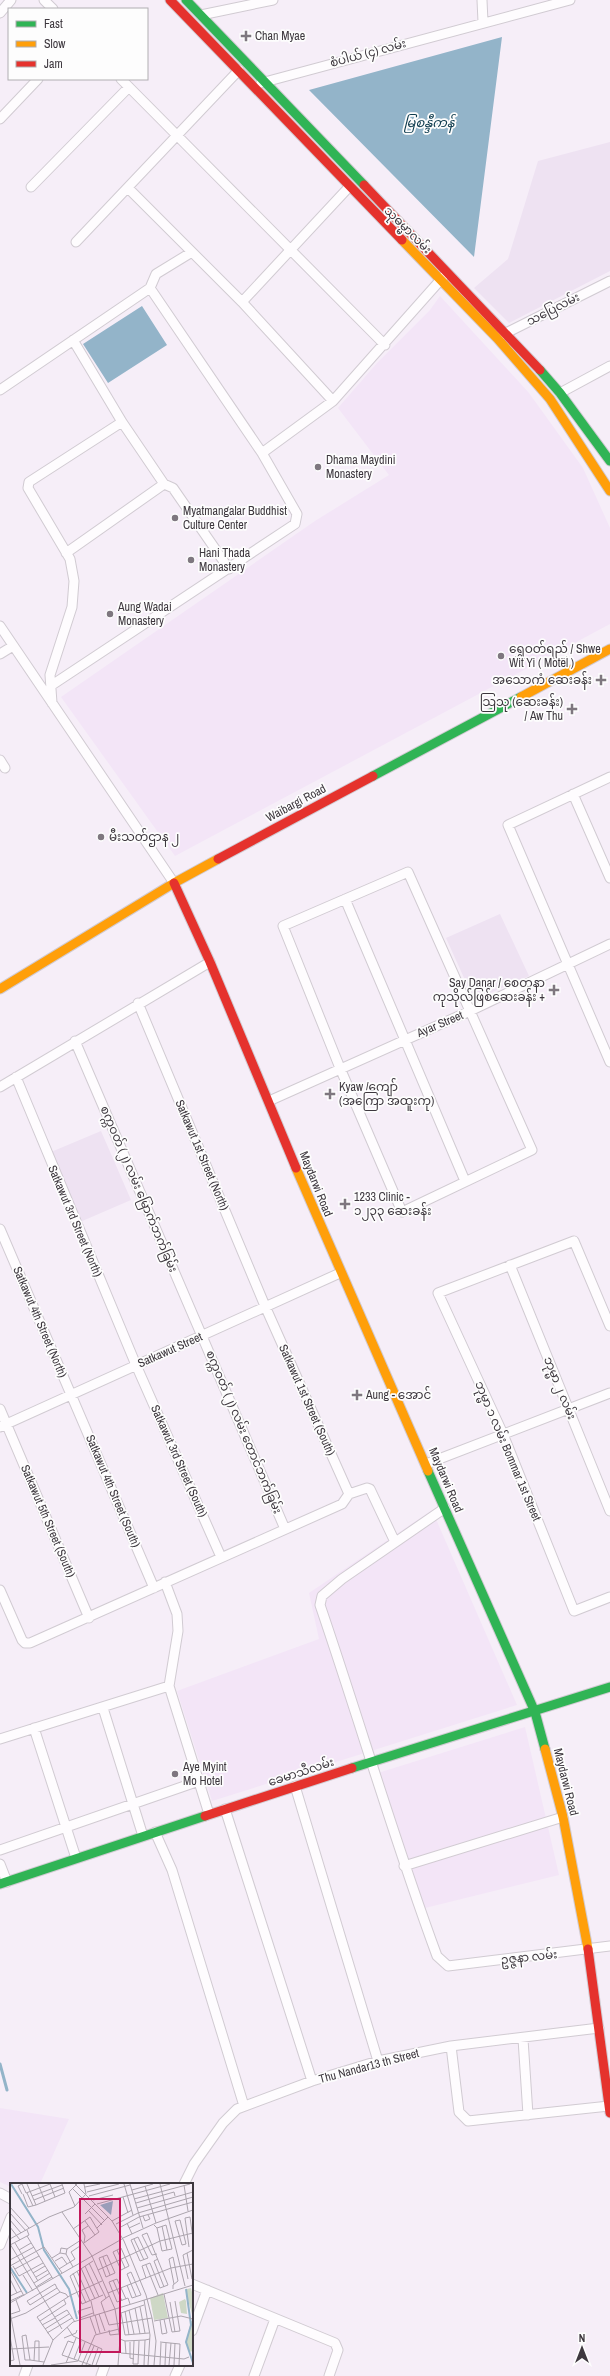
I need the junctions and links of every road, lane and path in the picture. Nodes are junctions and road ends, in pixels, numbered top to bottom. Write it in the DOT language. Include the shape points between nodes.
graph roads {
  1 [pos="12,0"];
  2 [pos="44,0"];
  3 [pos="170,0"];
  4 [pos="186,0"];
  5 [pos="274,0"];
  6 [pos="482,0"];
  7 [pos="570,0"];
  8 [pos="52,8"];
  9 [pos="0,13"];
  10 [pos="201,15"];
  11 [pos="483,22"];
  12 [pos="239,70"];
  13 [pos="37,80"];
  14 [pos="122,80"];
  15 [pos="265,81"];
  16 [pos="129,87"];
  17 [pos="255,87"];
  18 [pos="0,119"];
  19 [pos="177,136"];
  20 [pos="31,187"];
  21 [pos="349,187"];
  22 [pos="128,188"];
  23 [pos="76,242"];
  24 [pos="291,251"];
  25 [pos="192,252"];
  26 [pos="448,272"];
  27 [pos="441,281"];
  28 [pos="610,281"];
  29 [pos="150,288"];
  30 [pos="242,302"];
  31 [pos="506,333"];
  32 [pos="497,338"];
  33 [pos="73,340"];
  34 [pos="385,345"];
  35 [pos="610,366"];
  36 [pos="0,390"];
  37 [pos="560,393"];
  38 [pos="333,401"];
  39 [pos="122,422"];
  40 [pos="607,450"];
  41 [pos="262,453"];
  42 [pos="610,461"];
  43 [pos="164,484"];
  44 [pos="610,491"];
  45 [pos="66,553"];
  46 [pos="229,569"];
  47 [pos="0,626"];
  48 [pos="14,646"];
  49 [pos="610,649"];
  50 [pos="0,654"];
  51 [pos="52,685"];
  52 [pos="52,703"];
  53 [pos="0,760"];
  54 [pos="6,768"];
  55 [pos="610,777"];
  56 [pos="573,794"];
  57 [pos="610,878"];
  58 [pos="174,883"];
  59 [pos="345,899"];
  60 [pos="610,944"];
  61 [pos="210,962"];
  62 [pos="568,964"];
  63 [pos="0,989"];
  64 [pos="138,1003"];
  65 [pos="470,1012"];
  66 [pos="406,1039"];
  67 [pos="75,1041"];
  68 [pos="610,1062"];
  69 [pos="340,1068"];
  70 [pos="16,1077"];
  71 [pos="0,1087"];
  72 [pos="269,1100"];
  73 [pos="465,1181"];
  74 [pos="0,1228"];
  75 [pos="510,1265"];
  76 [pos="340,1273"];
  77 [pos="265,1306"];
  78 [pos="610,1326"];
  79 [pos="203,1336"];
  80 [pos="136,1365"];
  81 [pos="610,1393"];
  82 [pos="71,1394"];
  83 [pos="0,1409"];
  84 [pos="568,1409"];
  85 [pos="3,1426"];
  86 [pos="503,1434"];
  87 [pos="426,1464"];
  88 [pos="348,1494"];
  89 [pos="445,1508"];
  90 [pos="610,1511"];
  91 [pos="285,1529"];
  92 [pos="395,1542"];
  93 [pos="221,1557"];
  94 [pos="166,1582"];
  95 [pos="154,1588"];
  96 [pos="0,1590"];
  97 [pos="610,1597"];
  98 [pos="89,1618"];
  99 [pos="169,1686"];
  100 [pos="610,1687"];
  101 [pos="103,1708"];
  102 [pos="535,1712"];
  103 [pos="34,1728"];
  104 [pos="0,1739"];
  105 [pos="373,1762"];
  106 [pos="198,1781"];
  107 [pos="296,1786"];
  108 [pos="132,1803"];
  109 [pos="225,1809"];
  110 [pos="209,1814"];
  111 [pos="563,1817"];
  112 [pos="66,1826"];
  113 [pos="156,1832"];
  114 [pos="143,1836"];
  115 [pos="0,1850"];
  116 [pos="76,1858"];
  117 [pos="0,1864"];
  118 [pos="404,1866"];
  119 [pos="3,1883"];
  120 [pos="610,1946"];
  121 [pos="588,1950"];
  122 [pos="599,2028"];
  123 [pos="522,2039"];
  124 [pos="451,2046"];
  125 [pos="378,2061"];
  126 [pos="312,2081"];
  127 [pos="244,2106"];
  128 [pos="610,2110"];
  129 [pos="528,2115"];
  130 [pos="184,2183"];
  131 [pos="0,2193"];
  132 [pos="10,2198"];
  133 [pos="10,2220"];
  134 [pos="0,2245"];
  135 [pos="193,2284"];
  136 [pos="207,2290"];
  137 [pos="275,2319"];
  138 [pos="193,2328"];
  139 [pos="28,2366"];
  140 [pos="105,2366"];
  141 [pos="180,2366"];
  142 [pos="24,2376"];
  143 [pos="101,2376"];
  144 [pos="176,2376"];
  145 [pos="254,2376"];
  146 [pos="328,2376"];
  1 -- 9 [label="street"];
  2 -- 8 [label="street"];
  3 -- 12 [label="street, သုဓမ္မာလမ်း"];
  4 -- 10 [label="street, သုဓမ္မာလမ်း"];
  5 -- 10 [label="street"];
  6 -- 11 [label="street"];
  7 -- 11 [label="street, စံပါယ် (၄) လမ်း"];
  10 -- 15 [label="street, သုဓမ္မာလမ်း"];
  11 -- 15 [label="street, စံပါယ် (၄) လမ်း"];
  12 -- 17 [label="street, သုဓမ္မာလမ်း"];
  12 -- 19 [label="street"];
  13 -- 18 [label="street"];
  14 -- 16 [label="street"];
  15 -- 17 [label="street, စံပါယ် (၄) လမ်း"];
  15 -- 26 [label="street, သုဓမ္မာလမ်း"];
  16 -- 19 [label="street"];
  16 -- 20 [label="street"];
  17 -- 21 [label="street, သုဓမ္မာလမ်း"];
  19 -- 22 [label="street"];
  19 -- 24 [label="street"];
  21 -- 24 [label="street"];
  21 -- 27 [label="street, သုဓမ္မာလမ်း"];
  22 -- 23 [label="street"];
  22 -- 25 [label="street"];
  24 -- 30 [label="street"];
  24 -- 34 [label="street"];
  25 -- 29 [label="street" via="156,274"];
  25 -- 30 [label="street"];
  26 -- 27 [label="street"];
  26 -- 31 [label="street, သုဓမ္မာလမ်း"];
  27 -- 32 [label="street, သုဓမ္မာလမ်း"];
  27 -- 34 [label="street"];
  28 -- 31 [label="street, သပြေလမ်း"];
  29 -- 33 [label="street"];
  29 -- 41 [label="street"];
  30 -- 38 [label="street"];
  31 -- 32 [label="street, သပြေလမ်း"];
  31 -- 37 [label="street, သုဓမ္မာလမ်း"];
  32 -- 44 [label="street, သုဓမ္မာလမ်း" via="550,399"];
  33 -- 36 [label="street"];
  33 -- 39 [label="street"];
  34 -- 38 [label="street"];
  35 -- 37 [label="street"];
  37 -- 40 [label="street, သုဓမ္မာလမ်း"];
  38 -- 41 [label="street"];
  39 -- 43 [label="street"];
  39 -- 45 [label="street" via="29,482 28,488"];
  40 -- 42 [label="street, သုဓမ္မာလမ်း"];
  41 -- 46 [label="street" via="297,514 297,519 295,524"];
  43 -- 45 [label="street"];
  43 -- 46 [label="street" via="173,488"];
  45 -- 51 [label="street" via="74,581 72,607 50,675"];
  46 -- 51 [label="street"];
  47 -- 48 [label="street"];
  48 -- 50 [label="street"];
  48 -- 52 [label="street"];
  49 -- 58 [label="street, Waibargi Road"];
  51 -- 52 [label="street"];
  52 -- 58 [label="street"];
  53 -- 54 [label="street"];
  55 -- 56 [label="street"];
  56 -- 57 [label="street"];
  56 -- 62 [label="street" via="508,825"];
  58 -- 61 [label="street, Maydarwi Road"];
  58 -- 63 [label="street, Waibargi Road"];
  59 -- 65 [label="street" via="408,872"];
  59 -- 66 [label="street"];
  59 -- 69 [label="street" via="283,926"];
  60 -- 62 [label="street, Ayar Street"];
  61 -- 64 [label="street"];
  61 -- 72 [label="street, Maydarwi Road"];
  62 -- 65 [label="street, Ayar Street"];
  62 -- 68 [label="street"];
  64 -- 67 [label="street"];
  64 -- 77 [label="street, Satkawut 1st Street (North)"];
  65 -- 66 [label="street, Ayar Street"];
  65 -- 73 [label="street" via="532,1150"];
  66 -- 69 [label="street, Ayar Street"];
  66 -- 73 [label="street"];
  67 -- 70 [label="street"];
  67 -- 79 [label="street, စက္ကဝတ် (၂) လမ်း မြောက်ဘက်ခြမ်း"];
  69 -- 72 [label="street, Ayar Street"];
  69 -- 73 [label="street" via="402,1212"];
  70 -- 71 [label="street"];
  70 -- 80 [label="street, Satkawut 3rd Street (North)"];
  72 -- 76 [label="street, Maydarwi Road"];
  74 -- 82 [label="street, Satkawut 4th Street (North)"];
  75 -- 78 [label="street" via="574,1241"];
  75 -- 84 [label="street, ဘုမ္မာ ၂ လမ်း"];
  75 -- 86 [label="street, ဘုမ္မာ ၁ လမ်း Bommar 1st Street" via="438,1293"];
  76 -- 77 [label="street, Satkawut Street"];
  76 -- 87 [label="street, Maydarwi Road"];
  77 -- 79 [label="street, Satkawut Street"];
  77 -- 88 [label="street, Satkawut 1st Street (South)"];
  79 -- 80 [label="street, Satkawut Street"];
  79 -- 91 [label="street, စက္ကဝတ် (၂) လမ်း တောင်ဘက်ခြမ်း"];
  80 -- 82 [label="street, Satkawut Street"];
  80 -- 93 [label="street, Satkawut 3rd Street (South)"];
  81 -- 84 [label="street"];
  82 -- 85 [label="street, Satkawut Street"];
  82 -- 95 [label="street, Satkawut 4th Street (South)"];
  83 -- 85 [label="street, Satkawut 5th Street (South)"];
  84 -- 86 [label="street"];
  84 -- 90 [label="street, ဘုမ္မာ ၂ လမ်း"];
  85 -- 98 [label="street, Satkawut 5th Street (South)"];
  86 -- 87 [label="street"];
  86 -- 97 [label="street, ဘုမ္မာ ၁ လမ်း Bommar 1st Street" via="574,1611"];
  87 -- 89 [label="street, Maydarwi Road"];
  88 -- 91 [label="street" via="342,1504"];
  88 -- 92 [label="street" via="370,1489"];
  89 -- 92 [label="street"];
  89 -- 102 [label="street, Maydarwi Road"];
  91 -- 93 [label="street"];
  92 -- 105 [label="street" via="342,1579 322,1596 320,1604"];
  93 -- 94 [label="street"];
  94 -- 95 [label="street"];
  94 -- 99 [label="street" via="176,1614 178,1631"];
  95 -- 98 [label="street"];
  96 -- 98 [label="street" via="25,1643"];
  99 -- 101 [label="street"];
  99 -- 106 [label="street"];
  100 -- 102 [label="street, ခေမာသီလမ်း"];
  101 -- 103 [label="street"];
  101 -- 108 [label="street"];
  102 -- 105 [label="street, ခေမာသီလမ်း"];
  102 -- 111 [label="street, Maydarwi Road"];
  103 -- 104 [label="street"];
  103 -- 112 [label="street"];
  105 -- 107 [label="street, ခေမာသီလမ်း"];
  105 -- 118 [label="street"];
  106 -- 108 [label="street"];
  106 -- 110 [label="street"];
  107 -- 109 [label="street, ခေမာသီလမ်း"];
  107 -- 125 [label="street"];
  108 -- 112 [label="street"];
  108 -- 114 [label="street"];
  109 -- 110 [label="street, ခေမာသီလမ်း"];
  109 -- 126 [label="street"];
  110 -- 113 [label="street, ခေမာသီလမ်း"];
  111 -- 118 [label="street"];
  111 -- 121 [label="street, Maydarwi Road"];
  112 -- 115 [label="street"];
  112 -- 116 [label="street"];
  113 -- 114 [label="street, ခေမာသီလမ်း"];
  113 -- 127 [label="street" via="172,1870"];
  114 -- 116 [label="street, ခေမာသီလမ်း"];
  116 -- 119 [label="street, ခေမာသီလမ်း"];
  117 -- 119 [label="street"];
  118 -- 121 [label="street, ဥဇ္ဇနာ လမ်း" via="437,1956 448,1966"];
  120 -- 121 [label="street, ဥဇ္ဇနာ လမ်း"];
  121 -- 122 [label="street, Maydarwi Road"];
  122 -- 123 [label="street, Thu Nandar13 th Street"];
  122 -- 128 [label="street, Maydarwi Road"];
  123 -- 124 [label="street, Thu Nandar13 th Street"];
  123 -- 129 [label="street"];
  124 -- 125 [label="street, Thu Nandar13 th Street"];
  124 -- 129 [label="street" via="459,2112 462,2117 468,2121"];
  125 -- 126 [label="street, Thu Nandar13 th Street"];
  126 -- 127 [label="street, Thu Nandar13 th Street"];
  127 -- 130 [label="street, Thu Nandar13 th Street" via="231,2113 194,2164"];
  128 -- 129 [label="street"];
  131 -- 132 [label="street"];
  133 -- 134 [label="street"];
  135 -- 136 [label="street"];
  136 -- 137 [label="street"];
  136 -- 138 [label="street"];
  137 -- 145 [label="street"];
  137 -- 146 [label="street" via="335,2342 338,2350"];
  139 -- 142 [label="street"];
  140 -- 143 [label="street"];
  141 -- 144 [label="street"];
}
